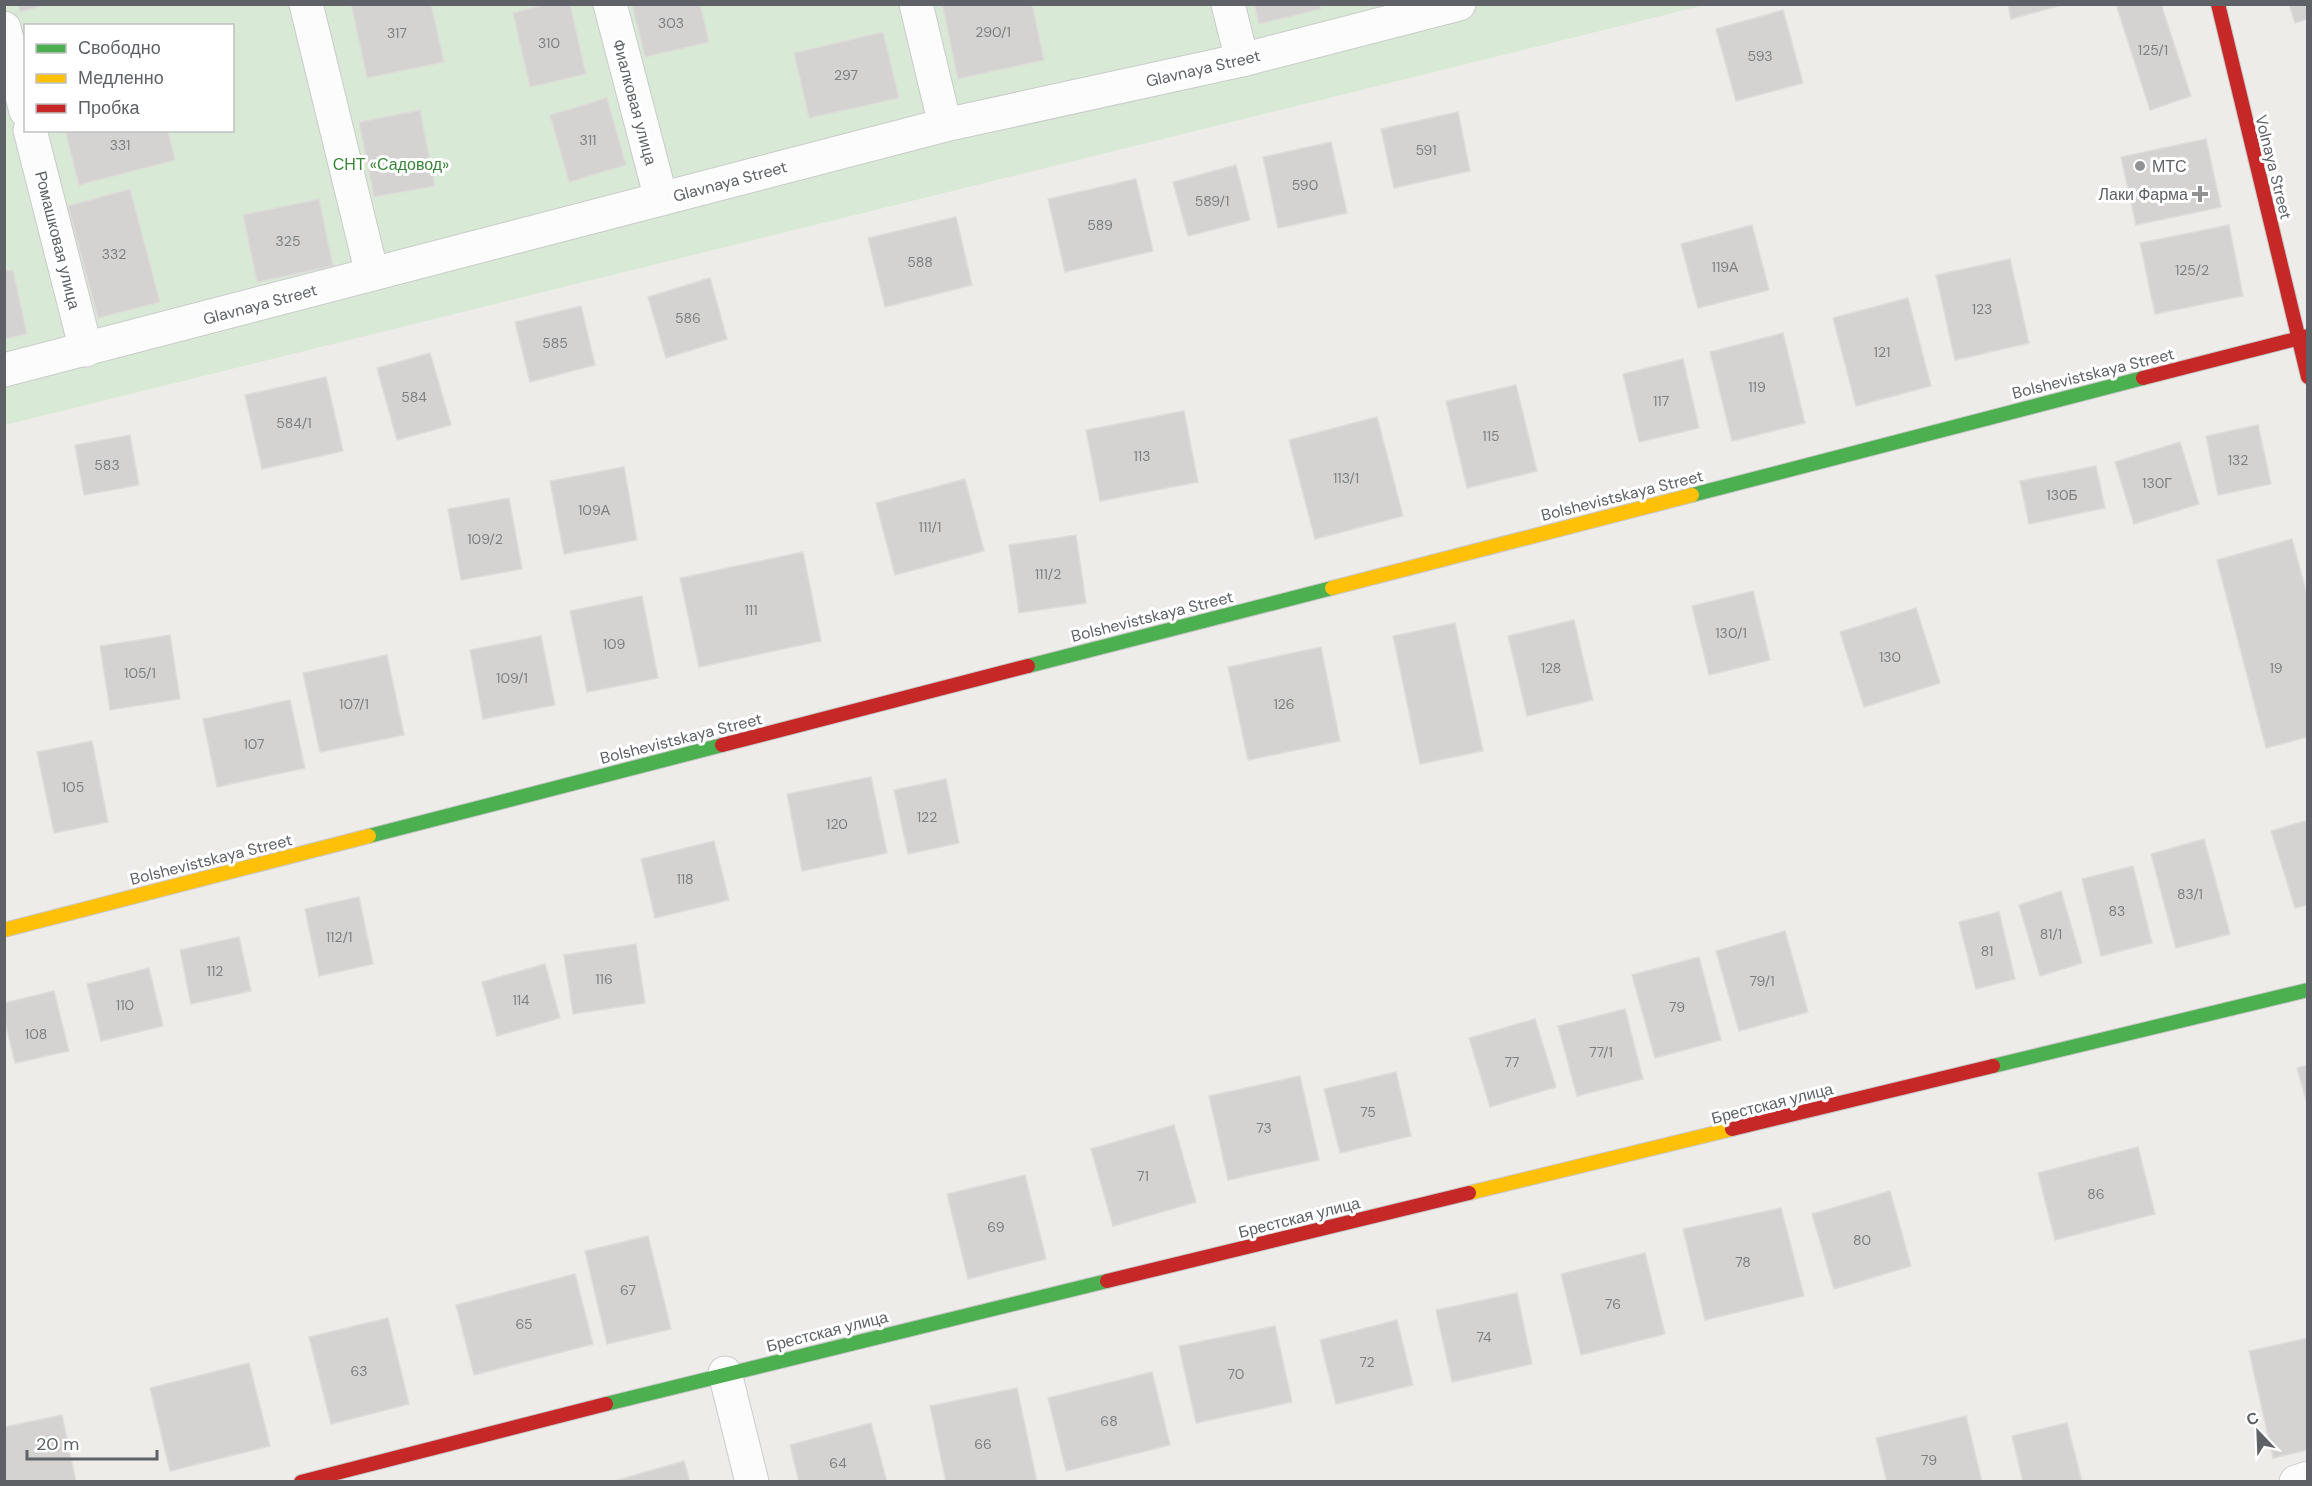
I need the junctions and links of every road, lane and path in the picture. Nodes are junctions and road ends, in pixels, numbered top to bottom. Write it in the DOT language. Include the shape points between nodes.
graph roads {
  1 [pos="306,4"];
  2 [pos="610,4"];
  3 [pos="916,4"];
  4 [pos="1228,4"];
  5 [pos="1459,4"];
  6 [pos="2218,4"];
  7 [pos="4,28"];
  8 [pos="1242,60"];
  9 [pos="24,103"];
  10 [pos="945,124"];
  11 [pos="31,132"];
  12 [pos="661,200"];
  13 [pos="372,274"];
  14 [pos="2303,337"];
  15 [pos="86,350"];
  16 [pos="4,370"];
  17 [pos="2307,377"];
  18 [pos="4,930"];
  19 [pos="2307,990"];
  20 [pos="725,1373"];
  21 [pos="2307,1479"];
  22 [pos="301,1482"];
  23 [pos="752,1482"];
  24 [pos="2296,1482"];
  1 -- 13 [label="street"];
  2 -- 12 [label="street, Фиалковая улица"];
  3 -- 10 [label="street"];
  4 -- 8 [label="street"];
  5 -- 8 [label="street, Glavnaya Street"];
  6 -- 14 [label="street, Volnaya Street"];
  7 -- 9 [label="street"];
  8 -- 10 [label="street, Glavnaya Street"];
  10 -- 12 [label="street, Glavnaya Street"];
  11 -- 15 [label="street, Ромашковая улица"];
  12 -- 13 [label="street, Glavnaya Street"];
  13 -- 15 [label="street, Glavnaya Street"];
  14 -- 17 [label="street, Volnaya Street"];
  14 -- 18 [label="street, Bolshevistskaya Street"];
  15 -- 16 [label="street, Glavnaya Street"];
  19 -- 20 [label="street, Брестская улица"];
  20 -- 22 [label="street, Брестская улица"];
  20 -- 23 [label="street"];
  21 -- 24 [label="street"];
}
